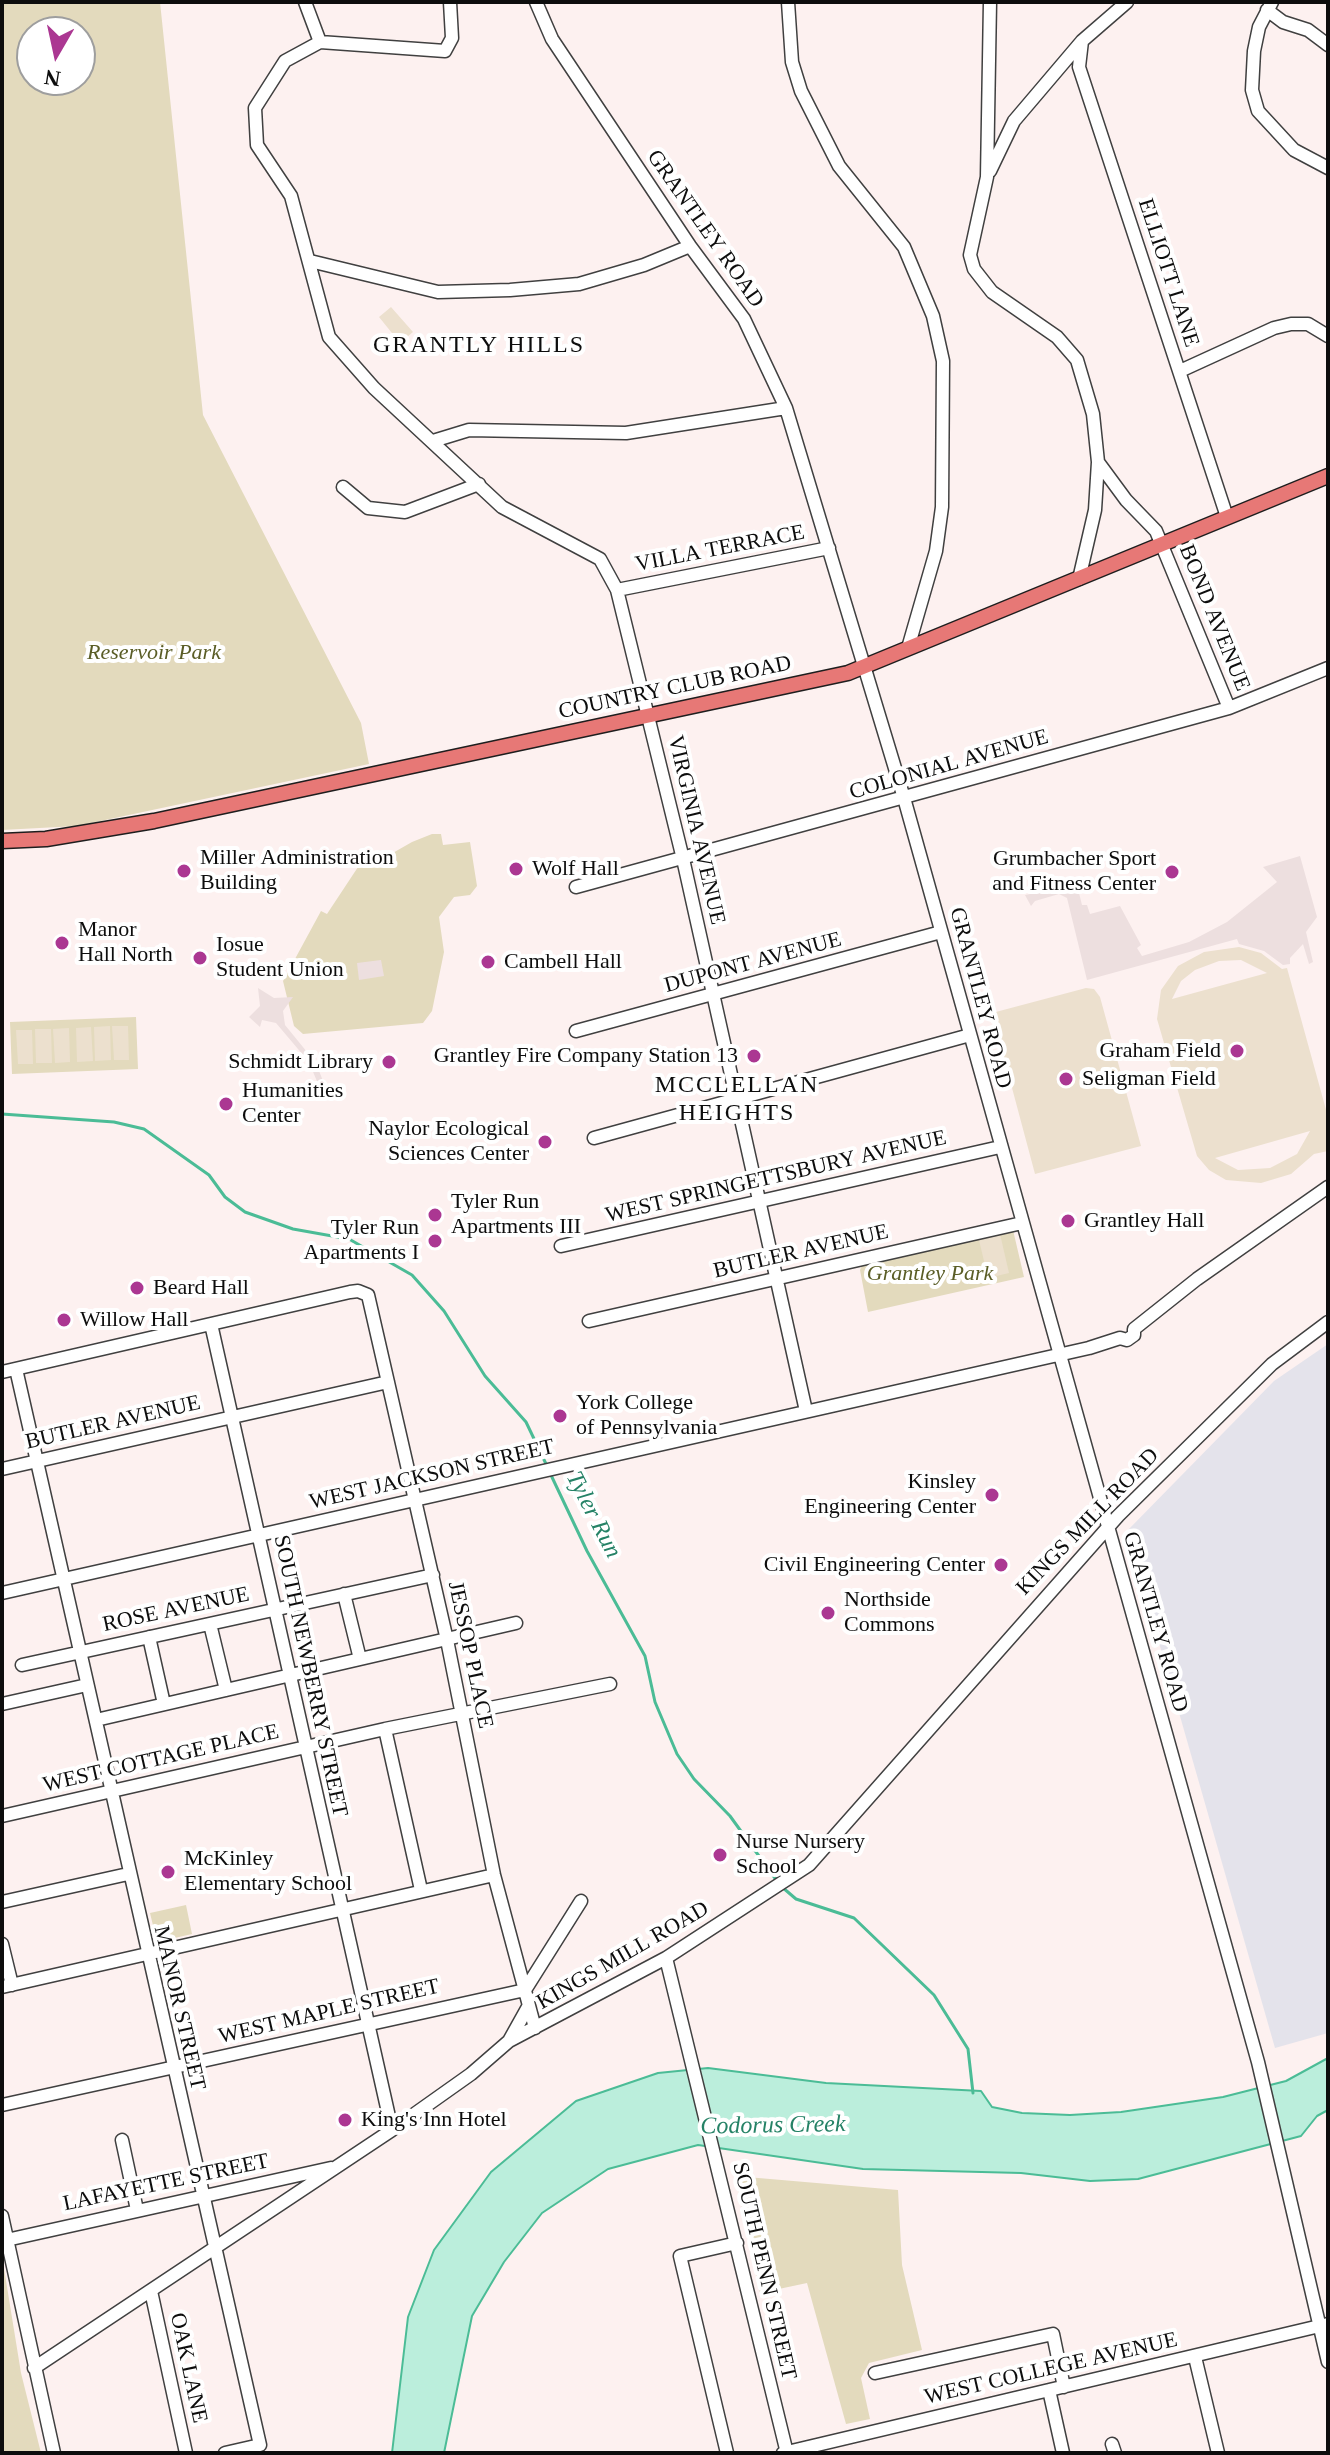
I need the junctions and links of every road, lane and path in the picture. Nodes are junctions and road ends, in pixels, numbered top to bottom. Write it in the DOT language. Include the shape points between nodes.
graph roads {
  1 [pos="305,2"];
  2 [pos="450,2"];
  3 [pos="536,2"];
  4 [pos="788,2"];
  5 [pos="990,2"];
  6 [pos="1127,2"];
  7 [pos="1269,6"];
  8 [pos="1288,24"];
  9 [pos="1257,38"];
  10 [pos="1082,41"];
  11 [pos="320,42"];
  12 [pos="1328,45"];
  13 [pos="1328,168"];
  14 [pos="987,177"];
  15 [pos="690,246"];
  16 [pos="310,261"];
  17 [pos="1328,336"];
  18 [pos="1180,371"];
  19 [pos="786,408"];
  20 [pos="433,441"];
  21 [pos="1098,462"];
  22 [pos="1328,476"];
  23 [pos="479,484"];
  24 [pos="343,487"];
  25 [pos="1227,517"];
  26 [pos="1162,543"];
  27 [pos="829,548"];
  28 [pos="1079,579"];
  29 [pos="617,590"];
  30 [pos="908,648"];
  31 [pos="865,666"];
  32 [pos="1328,668"];
  33 [pos="1229,708"];
  34 [pos="649,716"];
  35 [pos="904,798"];
  36 [pos="2,841"];
  37 [pos="683,859"];
  38 [pos="576,887"];
  39 [pos="941,932"];
  40 [pos="712,995"];
  41 [pos="576,1031"];
  42 [pos="970,1035"];
  43 [pos="736,1099"];
  44 [pos="594,1138"];
  45 [pos="1000,1147"];
  46 [pos="1328,1187"];
  47 [pos="759,1201"];
  48 [pos="1022,1223"];
  49 [pos="561,1246"];
  50 [pos="776,1278"];
  51 [pos="589,1321"];
  52 [pos="1328,1322"];
  53 [pos="211,1324"];
  54 [pos="1058,1356"];
  55 [pos="16,1369"];
  56 [pos="2,1372"];
  57 [pos="388,1382"];
  58 [pos="806,1411"];
  59 [pos="233,1417"];
  60 [pos="37,1461"];
  61 [pos="2,1469"];
  62 [pos="415,1499"];
  63 [pos="1107,1528"];
  64 [pos="258,1534"];
  65 [pos="433,1575"];
  66 [pos="64,1579"];
  67 [pos="2,1593"];
  68 [pos="344,1594"];
  69 [pos="276,1609"];
  70 [pos="516,1623"];
  71 [pos="210,1624"];
  72 [pos="149,1637"];
  73 [pos="447,1640"];
  74 [pos="80,1652"];
  75 [pos="360,1659"];
  76 [pos="22,1665"];
  77 [pos="291,1676"];
  78 [pos="610,1684"];
  79 [pos="87,1685"];
  80 [pos="226,1690"];
  81 [pos="2,1704"];
  82 [pos="164,1704"];
  83 [pos="462,1713"];
  84 [pos="96,1720"];
  85 [pos="385,1729"];
  86 [pos="306,1747"];
  87 [pos="111,1791"];
  88 [pos="2,1816"];
  89 [pos="128,1874"];
  90 [pos="494,1875"];
  91 [pos="421,1890"];
  92 [pos="581,1901"];
  93 [pos="2,1902"];
  94 [pos="341,1909"];
  95 [pos="2,1944"];
  96 [pos="146,1952"];
  97 [pos="666,1958"];
  98 [pos="7,1986"];
  99 [pos="525,1990"];
  100 [pos="528,2007"];
  101 [pos="367,2026"];
  102 [pos="535,2028"];
  103 [pos="509,2041"];
  104 [pos="173,2068"];
  105 [pos="2,2105"];
  106 [pos="392,2130"];
  107 [pos="122,2140"];
  108 [pos="339,2166"];
  109 [pos="201,2197"];
  110 [pos="137,2210"];
  111 [pos="2,2216"];
  112 [pos="5,2241"];
  113 [pos="737,2243"];
  114 [pos="216,2246"];
  115 [pos="151,2291"];
  116 [pos="1323,2325"];
  117 [pos="1195,2357"];
  118 [pos="1328,2362"];
  119 [pos="34,2368"];
  120 [pos="875,2373"];
  121 [pos="1064,2387"];
  122 [pos="1049,2390"];
  123 [pos="54,2453"];
  124 [pos="186,2453"];
  125 [pos="225,2453"];
  126 [pos="727,2453"];
  127 [pos="786,2453"];
  128 [pos="1063,2453"];
  129 [pos="1218,2453"];
  1 -- 11 [label="street"];
  2 -- 11 [label="street" via="451,46 439,53"];
  3 -- 15 [label="street, GRANTLEY ROAD" via="552,39"];
  4 -- 30 [label="street" via="792,62 801,91 839,166 904,247 933,316 943,361 942,507 936,551"];
  5 -- 14 [label="street"];
  6 -- 10 [label="street"];
  7 -- 8 [label="street"];
  7 -- 9 [label="street"];
  8 -- 9 [label="street"];
  8 -- 12 [label="street"];
  9 -- 13 [label="street" via="1252,90 1258,111 1294,150"];
  10 -- 14 [label="street" via="1014,121"];
  10 -- 18 [label="street, ELLIOTT LANE" via="1079,67"];
  11 -- 16 [label="street, VIRGINIA AVENUE" via="285,61 255,108 257,145 291,196"];
  14 -- 21 [label="street" via="970,255 974,269 992,292 1057,337 1077,360 1093,414"];
  15 -- 16 [label="street" via="579,284 510,290 438,292"];
  15 -- 19 [label="street, GRANTLEY ROAD" via="744,319"];
  16 -- 20 [label="street, VIRGINIA AVENUE" via="329,337 374,388"];
  17 -- 18 [label="street" via="1308,324 1282,326"];
  18 -- 25 [label="street, ELLIOTT LANE"];
  19 -- 20 [label="street" via="626,433 469,430"];
  19 -- 27 [label="street, GRANTLEY ROAD"];
  20 -- 23 [label="street, VIRGINIA AVENUE"];
  21 -- 26 [label="street, BOND AVENUE"];
  21 -- 28 [label="street" via="1095,510"];
  22 -- 25 [label="main road, COUNTRY CLUB ROAD"];
  23 -- 24 [label="street" via="405,512 368,508"];
  23 -- 29 [label="street, VIRGINIA AVENUE" via="502,507 600,559"];
  25 -- 26 [label="main road, COUNTRY CLUB ROAD"];
  26 -- 28 [label="main road, COUNTRY CLUB ROAD"];
  26 -- 33 [label="street, BOND AVENUE"];
  27 -- 29 [label="street, VILLA TERRACE"];
  27 -- 31 [label="street, GRANTLEY ROAD"];
  28 -- 30 [label="main road, COUNTRY CLUB ROAD"];
  29 -- 34 [label="street, VIRGINIA AVENUE"];
  30 -- 31 [label="main road, COUNTRY CLUB ROAD"];
  31 -- 34 [label="main road, COUNTRY CLUB ROAD"];
  31 -- 35 [label="street, GRANTLEY ROAD"];
  32 -- 33 [label="street, COLONIAL AVENUE"];
  33 -- 35 [label="street, COLONIAL AVENUE"];
  34 -- 36 [label="main road, COUNTRY CLUB ROAD" via="154,821"];
  34 -- 37 [label="street, VIRGINIA AVENUE"];
  35 -- 37 [label="street, COLONIAL AVENUE"];
  35 -- 39 [label="street, GRANTLEY ROAD"];
  37 -- 38 [label="street, COLONIAL AVENUE"];
  37 -- 40 [label="street, VIRGINIA AVENUE"];
  39 -- 40 [label="street, DUPONT AVENUE"];
  39 -- 42 [label="street, GRANTLEY ROAD"];
  40 -- 41 [label="street, DUPONT AVENUE"];
  40 -- 43 [label="street, VIRGINIA AVENUE"];
  42 -- 43 [label="street"];
  42 -- 45 [label="street, GRANTLEY ROAD"];
  43 -- 44 [label="street"];
  43 -- 47 [label="street, VIRGINIA AVENUE"];
  45 -- 47 [label="street, WEST SPRINGETTSBURY AVENUE"];
  45 -- 48 [label="street, GRANTLEY ROAD"];
  46 -- 54 [label="street, WEST JACKSON STREET" via="1120,1338"];
  47 -- 49 [label="street, WEST SPRINGETTSBURY AVENUE"];
  47 -- 50 [label="street, VIRGINIA AVENUE"];
  48 -- 50 [label="street, BUTLER AVENUE"];
  48 -- 54 [label="street, GRANTLEY ROAD"];
  50 -- 51 [label="street, BUTLER AVENUE"];
  50 -- 58 [label="street, VIRGINIA AVENUE"];
  52 -- 63 [label="street, KINGS MILL ROAD" via="1272,1364"];
  53 -- 55 [label="street"];
  53 -- 57 [label="street, JESSOP PLACE" via="364,1292"];
  53 -- 59 [label="street, SOUTH NEWBERRY STREET"];
  54 -- 58 [label="street, WEST JACKSON STREET"];
  54 -- 63 [label="street, GRANTLEY ROAD"];
  55 -- 56 [label="street"];
  55 -- 60 [label="street, MANOR STREET"];
  57 -- 59 [label="street, BUTLER AVENUE"];
  57 -- 62 [label="street, JESSOP PLACE"];
  58 -- 62 [label="street, WEST JACKSON STREET"];
  59 -- 60 [label="street, BUTLER AVENUE"];
  59 -- 64 [label="street, SOUTH NEWBERRY STREET"];
  60 -- 61 [label="street, BUTLER AVENUE"];
  60 -- 66 [label="street, MANOR STREET"];
  62 -- 64 [label="street, WEST JACKSON STREET"];
  62 -- 65 [label="street, JESSOP PLACE"];
  63 -- 97 [label="street, KINGS MILL ROAD" via="829,1847 785,1882"];
  63 -- 116 [label="street, GRANTLEY ROAD" via="1258,2062"];
  64 -- 66 [label="street, WEST JACKSON STREET"];
  64 -- 69 [label="street, SOUTH NEWBERRY STREET"];
  65 -- 68 [label="street, ROSE AVENUE"];
  65 -- 73 [label="street, JESSOP PLACE"];
  66 -- 67 [label="street, WEST JACKSON STREET"];
  66 -- 74 [label="street, MANOR STREET"];
  68 -- 69 [label="street, ROSE AVENUE"];
  68 -- 75 [label="street"];
  69 -- 71 [label="street, ROSE AVENUE"];
  69 -- 77 [label="street, SOUTH NEWBERRY STREET"];
  70 -- 73 [label="street"];
  71 -- 72 [label="street, ROSE AVENUE"];
  71 -- 80 [label="street"];
  72 -- 74 [label="street, ROSE AVENUE"];
  72 -- 82 [label="street"];
  73 -- 75 [label="street"];
  73 -- 83 [label="street, JESSOP PLACE"];
  74 -- 76 [label="street, ROSE AVENUE"];
  74 -- 79 [label="street, MANOR STREET"];
  75 -- 77 [label="street"];
  77 -- 80 [label="street"];
  77 -- 86 [label="street, SOUTH NEWBERRY STREET"];
  78 -- 83 [label="street, WEST COTTAGE PLACE"];
  79 -- 81 [label="street"];
  79 -- 84 [label="street, MANOR STREET"];
  80 -- 82 [label="street"];
  82 -- 84 [label="street"];
  83 -- 85 [label="street, WEST COTTAGE PLACE"];
  83 -- 90 [label="street, JESSOP PLACE"];
  84 -- 87 [label="street, MANOR STREET"];
  85 -- 86 [label="street, WEST COTTAGE PLACE"];
  85 -- 91 [label="street"];
  86 -- 87 [label="street, WEST COTTAGE PLACE"];
  86 -- 94 [label="street, SOUTH NEWBERRY STREET"];
  87 -- 88 [label="street, WEST COTTAGE PLACE"];
  87 -- 89 [label="street, MANOR STREET"];
  89 -- 93 [label="street"];
  89 -- 96 [label="street, MANOR STREET"];
  90 -- 91 [label="street"];
  90 -- 99 [label="street, JESSOP PLACE"];
  91 -- 94 [label="street"];
  92 -- 99 [label="street"];
  94 -- 96 [label="street"];
  94 -- 101 [label="street, SOUTH NEWBERRY STREET"];
  95 -- 98 [label="street"];
  96 -- 98 [label="street"];
  96 -- 104 [label="street, MANOR STREET"];
  97 -- 102 [label="street, KINGS MILL ROAD"];
  97 -- 113 [label="street, SOUTH PENN STREET"];
  99 -- 100 [label="street, JESSOP PLACE"];
  99 -- 101 [label="street, WEST MAPLE STREET"];
  100 -- 102 [label="street, JESSOP PLACE"];
  100 -- 103 [label="street"];
  101 -- 104 [label="street, WEST MAPLE STREET"];
  101 -- 106 [label="street, SOUTH NEWBERRY STREET"];
  102 -- 103 [label="street, KINGS MILL ROAD"];
  103 -- 106 [label="street, KINGS MILL ROAD"];
  104 -- 105 [label="street, WEST MAPLE STREET"];
  104 -- 109 [label="street, MANOR STREET"];
  106 -- 108 [label="street, KINGS MILL ROAD"];
  107 -- 110 [label="street"];
  108 -- 109 [label="street, LAFAYETTE STREET"];
  108 -- 114 [label="street, KINGS MILL ROAD"];
  109 -- 110 [label="street, LAFAYETTE STREET"];
  109 -- 114 [label="street, MANOR STREET"];
  110 -- 112 [label="street, LAFAYETTE STREET"];
  111 -- 112 [label="street"];
  112 -- 119 [label="street"];
  113 -- 126 [label="street" via="680,2256"];
  113 -- 127 [label="street, SOUTH PENN STREET"];
  114 -- 115 [label="street, KINGS MILL ROAD"];
  114 -- 125 [label="street, MANOR STREET" via="260,2445"];
  115 -- 119 [label="street, KINGS MILL ROAD"];
  115 -- 124 [label="street, OAK LANE"];
  116 -- 117 [label="street, WEST COLLEGE AVENUE"];
  116 -- 118 [label="street, GRANTLEY ROAD"];
  117 -- 121 [label="street, WEST COLLEGE AVENUE"];
  117 -- 129 [label="street"];
  119 -- 123 [label="street"];
  120 -- 121 [label="street" via="1053,2334"];
  121 -- 122 [label="street, WEST COLLEGE AVENUE"];
  122 -- 127 [label="street, WEST COLLEGE AVENUE"];
  122 -- 128 [label="street"];
}
